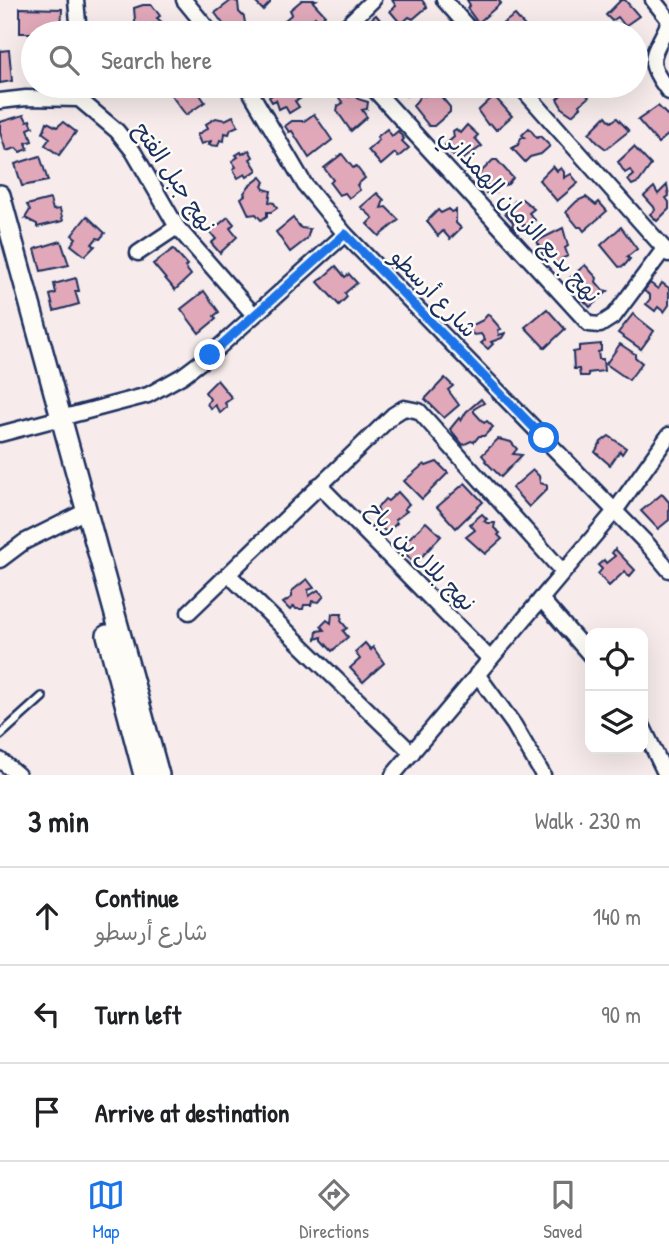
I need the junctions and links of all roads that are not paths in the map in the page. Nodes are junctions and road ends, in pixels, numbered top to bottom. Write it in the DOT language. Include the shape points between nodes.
graph roads {
  1 [pos="76,0"];
  2 [pos="184,0"];
  3 [pos="207,0"];
  4 [pos="373,0"];
  5 [pos="444,0"];
  6 [pos="653,0"];
  7 [pos="194,11"];
  8 [pos="78,21"];
  9 [pos="202,21"];
  10 [pos="351,21"];
  11 [pos="462,21"];
  12 [pos="669,21"];
  13 [pos="669,92"];
  14 [pos="26,98"];
  15 [pos="86,98"];
  16 [pos="254,98"];
  17 [pos="383,98"];
  18 [pos="531,98"];
  19 [pos="0,101"];
  20 [pos="0,195"];
  21 [pos="177,227"];
  22 [pos="345,234"];
  23 [pos="0,235"];
  24 [pos="667,251"];
  25 [pos="138,253"];
  26 [pos="254,315"];
  27 [pos="54,419"];
  28 [pos="0,434"];
  29 [pos="669,435"];
  30 [pos="319,485"];
  31 [pos="615,511"];
  32 [pos="80,514"];
  33 [pos="0,560"];
  34 [pos="669,570"];
  35 [pos="564,572"];
  36 [pos="229,575"];
  37 [pos="541,599"];
  38 [pos="189,612"];
  39 [pos="585,649"];
  40 [pos="490,659"];
  41 [pos="477,674"];
  42 [pos="42,697"];
  43 [pos="0,735"];
  44 [pos="648,737"];
  45 [pos="412,753"];
  46 [pos="0,760"];
  47 [pos="18,775"];
  48 [pos="144,775"];
  49 [pos="159,775"];
  50 [pos="394,775"];
  51 [pos="543,775"];
  52 [pos="666,775"];
  1 -- 8 [label="street"];
  2 -- 7 [label="street"];
  3 -- 7 [label="street"];
  4 -- 10 [label="street"];
  5 -- 11 [label="street"];
  6 -- 12 [label="street"];
  7 -- 9 [label="street"];
  12 -- 13 [label="street" via="652,60 655,74"];
  14 -- 19 [label="street, نهج جبل الفتح"];
  15 -- 21 [label="street, نهج جبل الفتح" via="133,151"];
  16 -- 22 [label="street, شارع أرسطو" via="306,184"];
  17 -- 24 [label="street, نهج بديع الزمان الهمذاني" via="589,324 600,325 614,316"];
  18 -- 24 [label="street"];
  20 -- 27 [label="street"];
  21 -- 25 [label="street"];
  21 -- 26 [label="street, نهج جبل الفتح"];
  22 -- 26 [label="street"];
  22 -- 31 [label="street, شارع أرسطو"];
  23 -- 27 [label="street"];
  26 -- 27 [label="street" via="210,355 148,395"];
  27 -- 28 [label="street"];
  27 -- 32 [label="street"];
  29 -- 31 [label="street"];
  30 -- 35 [label="street" via="393,415 404,408 419,411"];
  30 -- 36 [label="street"];
  30 -- 40 [label="street, نهج بلال بن رباح"];
  31 -- 34 [label="street, شارع أرسطو"];
  31 -- 35 [label="street"];
  32 -- 33 [label="street" via="24,542"];
  32 -- 48 [label="street"];
  32 -- 49 [label="street"];
  35 -- 37 [label="street"];
  36 -- 38 [label="street"];
  36 -- 45 [label="street"];
  37 -- 39 [label="street"];
  37 -- 40 [label="street"];
  40 -- 41 [label="street"];
  41 -- 45 [label="street"];
  41 -- 51 [label="street"];
  42 -- 43 [label="lane"];
  44 -- 52 [label="street"];
  45 -- 50 [label="street"];
  46 -- 47 [label="street"];
}
